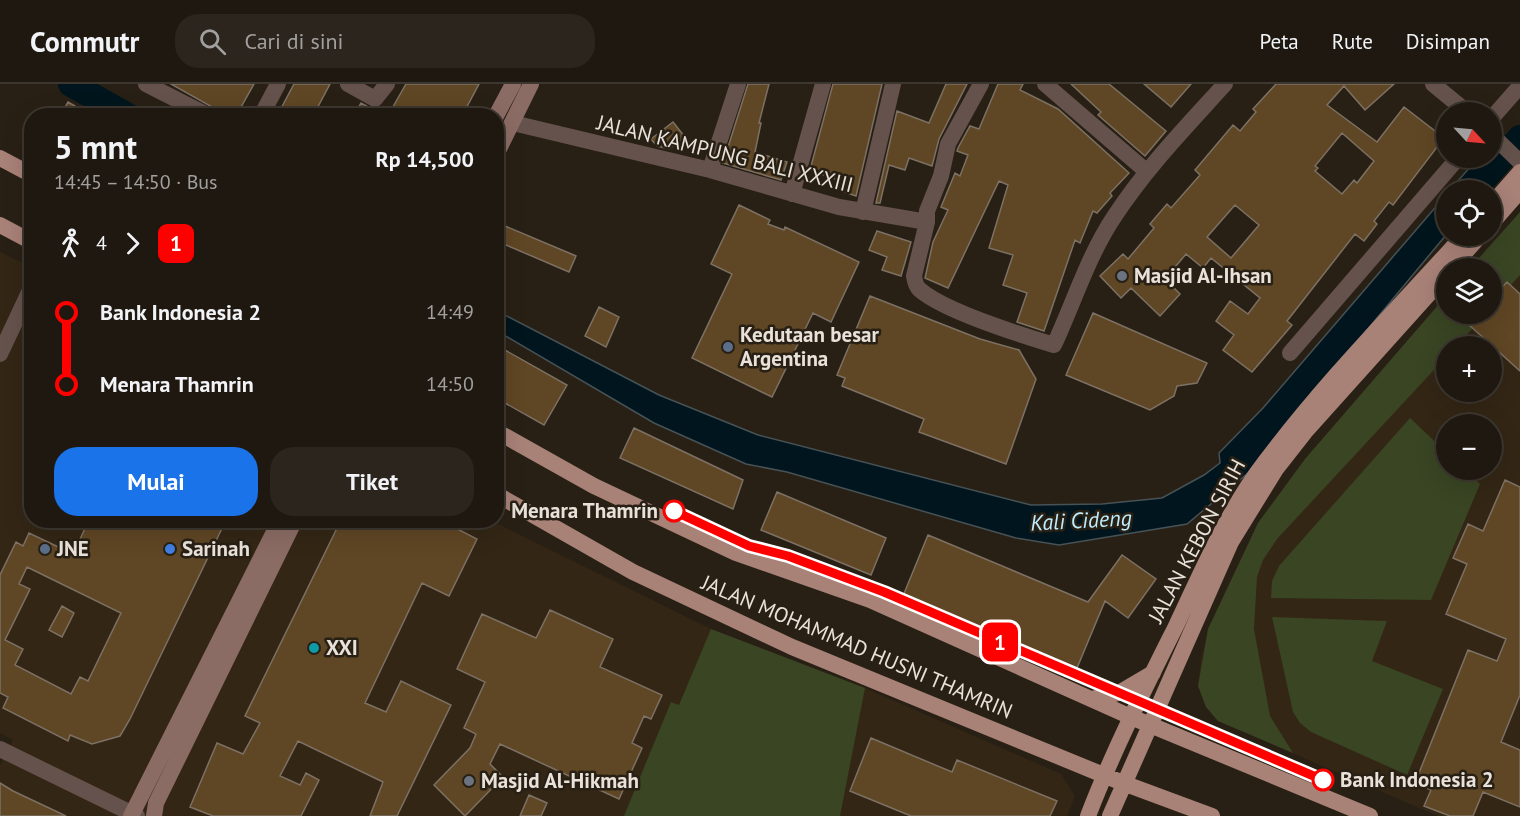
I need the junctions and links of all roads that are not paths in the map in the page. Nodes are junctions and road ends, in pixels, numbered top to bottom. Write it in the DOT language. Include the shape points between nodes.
graph roads {
  1 [pos="146,84"];
  2 [pos="278,84"];
  3 [pos="348,84"];
  4 [pos="387,84"];
  5 [pos="513,84"];
  6 [pos="531,84"];
  7 [pos="738,84"];
  8 [pos="823,84"];
  9 [pos="893,84"];
  10 [pos="981,84"];
  11 [pos="1045,84"];
  12 [pos="1225,84"];
  13 [pos="1433,84"];
  14 [pos="1520,86"];
  15 [pos="1455,102"];
  16 [pos="1502,106"];
  17 [pos="193,108"];
  18 [pos="265,108"];
  19 [pos="500,108"];
  20 [pos="513,123"];
  21 [pos="504,140"];
  22 [pos="1502,146"];
  23 [pos="0,158"];
  24 [pos="1519,164"];
  25 [pos="1449,168"];
  26 [pos="710,170"];
  27 [pos="24,171"];
  28 [pos="1146,171"];
  29 [pos="1502,189"];
  30 [pos="1520,191"];
  31 [pos="792,194"];
  32 [pos="1502,211"];
  33 [pos="863,212"];
  34 [pos="927,222"];
  35 [pos="0,225"];
  36 [pos="24,238"];
  37 [pos="1454,246"];
  38 [pos="1471,246"];
  39 [pos="1460,258"];
  40 [pos="1436,285"];
  41 [pos="24,303"];
  42 [pos="1290,353"];
  43 [pos="0,354"];
  44 [pos="504,435"];
  45 [pos="504,499"];
  46 [pos="276,528"];
  47 [pos="292,528"];
  48 [pos="1153,673"];
  49 [pos="1091,699"];
  50 [pos="1131,717"];
  51 [pos="1150,725"];
  52 [pos="0,749"];
  53 [pos="1104,776"];
  54 [pos="1123,783"];
  55 [pos="134,815"];
  56 [pos="154,816"];
  57 [pos="1088,816"];
  58 [pos="1110,816"];
  59 [pos="1212,816"];
  60 [pos="1370,816"];
  1 -- 17 [label="street"];
  2 -- 18 [label="street"];
  3 -- 4 [label="street" via="375,99"];
  5 -- 19 [label="main road"];
  6 -- 20 [label="main road"];
  7 -- 26 [label="street"];
  8 -- 31 [label="street"];
  9 -- 33 [label="street"];
  10 -- 34 [label="street" via="948,144"];
  11 -- 28 [label="street"];
  12 -- 28 [label="street"];
  13 -- 15 [label="street"];
  14 -- 16 [label="street"];
  20 -- 21 [label="main road"];
  20 -- 26 [label="street, JALAN KAMPUNG BALI XXXIII"];
  22 -- 24 [label="street"];
  23 -- 27 [label="main road"];
  24 -- 29 [label="main road"];
  25 -- 42 [label="street"];
  26 -- 31 [label="street, JALAN KAMPUNG BALI XXXIII"];
  28 -- 34 [label="street" via="1094,252 1054,345 957,310 919,289 914,276"];
  30 -- 32 [label="main road"];
  31 -- 33 [label="street, JALAN KAMPUNG BALI XXXIII"];
  33 -- 34 [label="street, JALAN KAMPUNG BALI XXXIII"];
  35 -- 36 [label="main road"];
  37 -- 48 [label="main road, JALAN KEBON SIRIH" via="1265,462 1204,566"];
  38 -- 39 [label="main road"];
  40 -- 51 [label="main road, JALAN KEBON SIRIH" via="1305,432 1258,496 1231,542"];
  41 -- 43 [label="street"];
  44 -- 49 [label="main road, JALAN MOHAMMAD HUSNI THAMRIN" via="594,486 736,553 870,600"];
  45 -- 53 [label="main road, JALAN MOHAMMAD HUSNI THAMRIN" via="633,572 710,610 828,663"];
  46 -- 55 [label="main road"];
  47 -- 56 [label="main road" via="156,803"];
  48 -- 49 [label="main road" via="1119,693"];
  48 -- 50 [label="main road, JALAN KEBON SIRIH"];
  49 -- 50 [label="main road, JALAN MOHAMMAD HUSNI THAMRIN"];
  50 -- 51 [label="main road, JALAN MOHAMMAD HUSNI THAMRIN"];
  50 -- 53 [label="main road, JALAN KEBON SIRIH"];
  51 -- 54 [label="main road, JALAN KEBON SIRIH"];
  51 -- 60 [label="main road, JALAN MOHAMMAD HUSNI THAMRIN"];
  52 -- 55 [label="street"];
  53 -- 54 [label="main road, JALAN MOHAMMAD HUSNI THAMRIN"];
  53 -- 57 [label="main road, JALAN KEBON SIRIH"];
  54 -- 58 [label="main road, JALAN KEBON SIRIH"];
  54 -- 59 [label="main road, JALAN MOHAMMAD HUSNI THAMRIN"];
}
